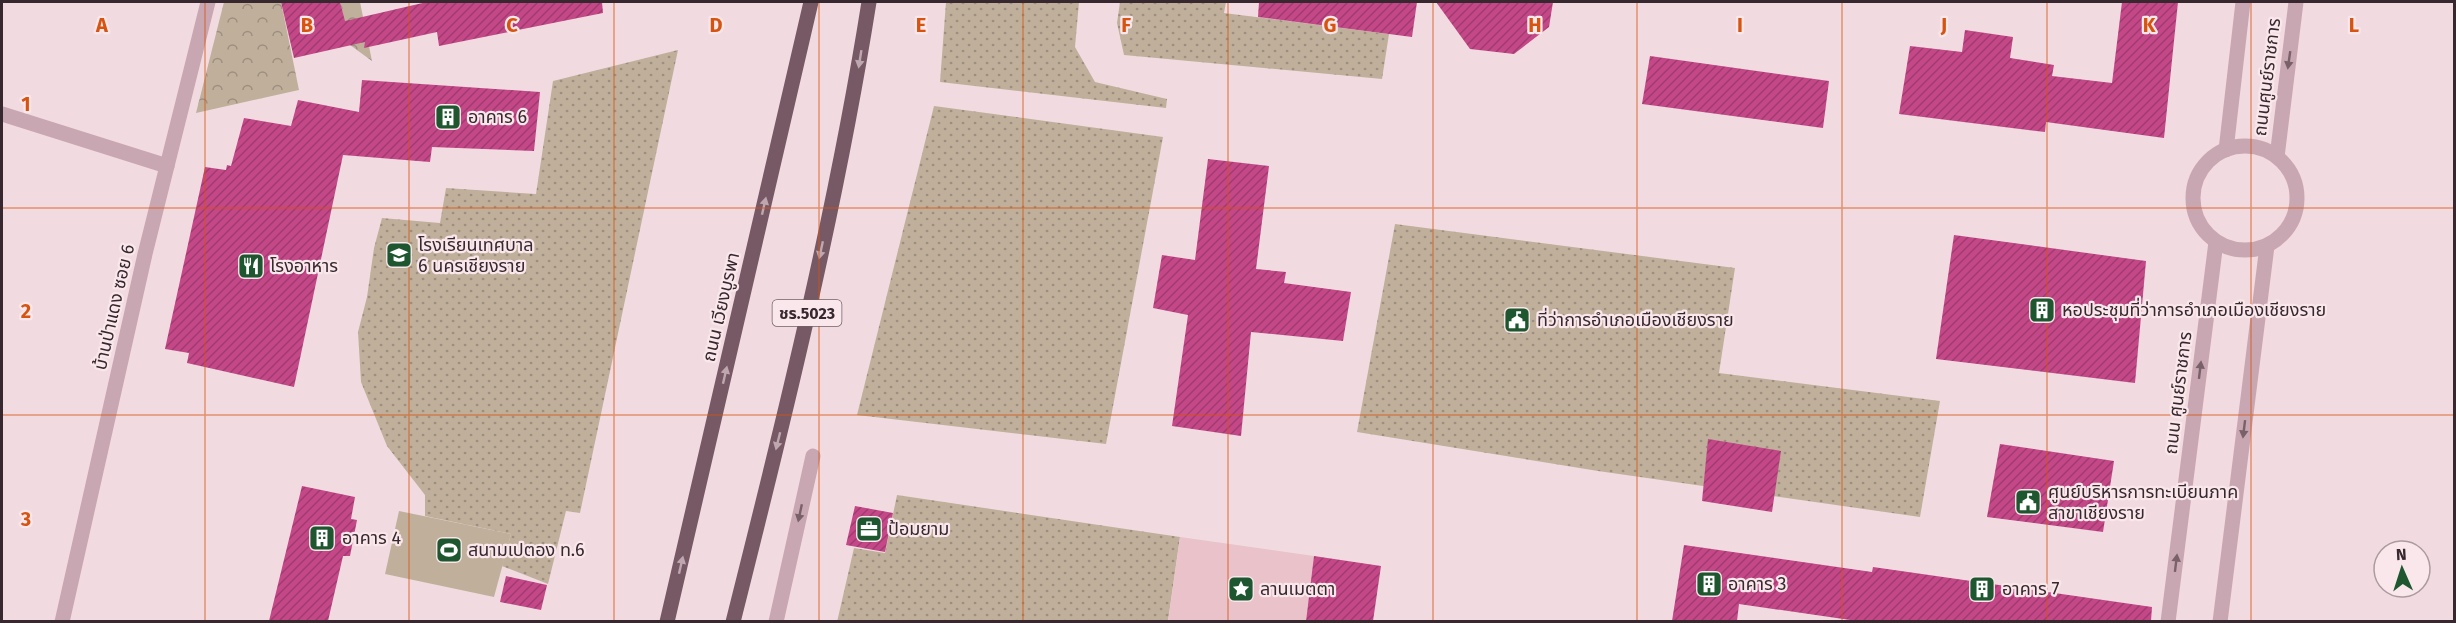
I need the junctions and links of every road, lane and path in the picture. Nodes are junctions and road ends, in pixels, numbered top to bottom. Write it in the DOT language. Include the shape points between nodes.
graph roads {
  1 [pos="208,2"];
  2 [pos="810,2"];
  3 [pos="869,2"];
  4 [pos="2242,2"];
  5 [pos="2296,2"];
  6 [pos="2,114"];
  7 [pos="2226,150"];
  8 [pos="2277,157"];
  9 [pos="167,166"];
  10 [pos="2216,242"];
  11 [pos="2266,246"];
  12 [pos="813,456"];
  13 [pos="63,621"];
  14 [pos="667,621"];
  15 [pos="733,621"];
  16 [pos="776,621"];
  17 [pos="2168,621"];
  18 [pos="2220,621"];
  1 -- 9 [label="street, บ้านป่าแดง ซอย 6"];
  14 -- 2 [label="main road, ถนน เวียงบูรพา, one-way"];
  3 -- 15 [label="main road, ชร.5023, one-way" via="854,95 789,395"];
  4 -- 7 [label="street"];
  5 -- 8 [label="street, ถนนศูนย์ราชการ, one-way"];
  6 -- 9 [label="street"];
  7 -- 8 [label="street" via="2243,146 2261,148"];
  7 -- 10 [label="street" via="2204,167 2194,194 2198,220"];
  8 -- 11 [label="street" via="2289,170 2298,204 2282,236"];
  9 -- 13 [label="street, บ้านป่าแดง ซอย 6"];
  10 -- 11 [label="street" via="2232,249"];
  17 -- 10 [label="street, ถนน ศูนย์ราชการ, one-way"];
  11 -- 18 [label="street, one-way"];
  12 -- 16 [label="street, one-way"];
}
